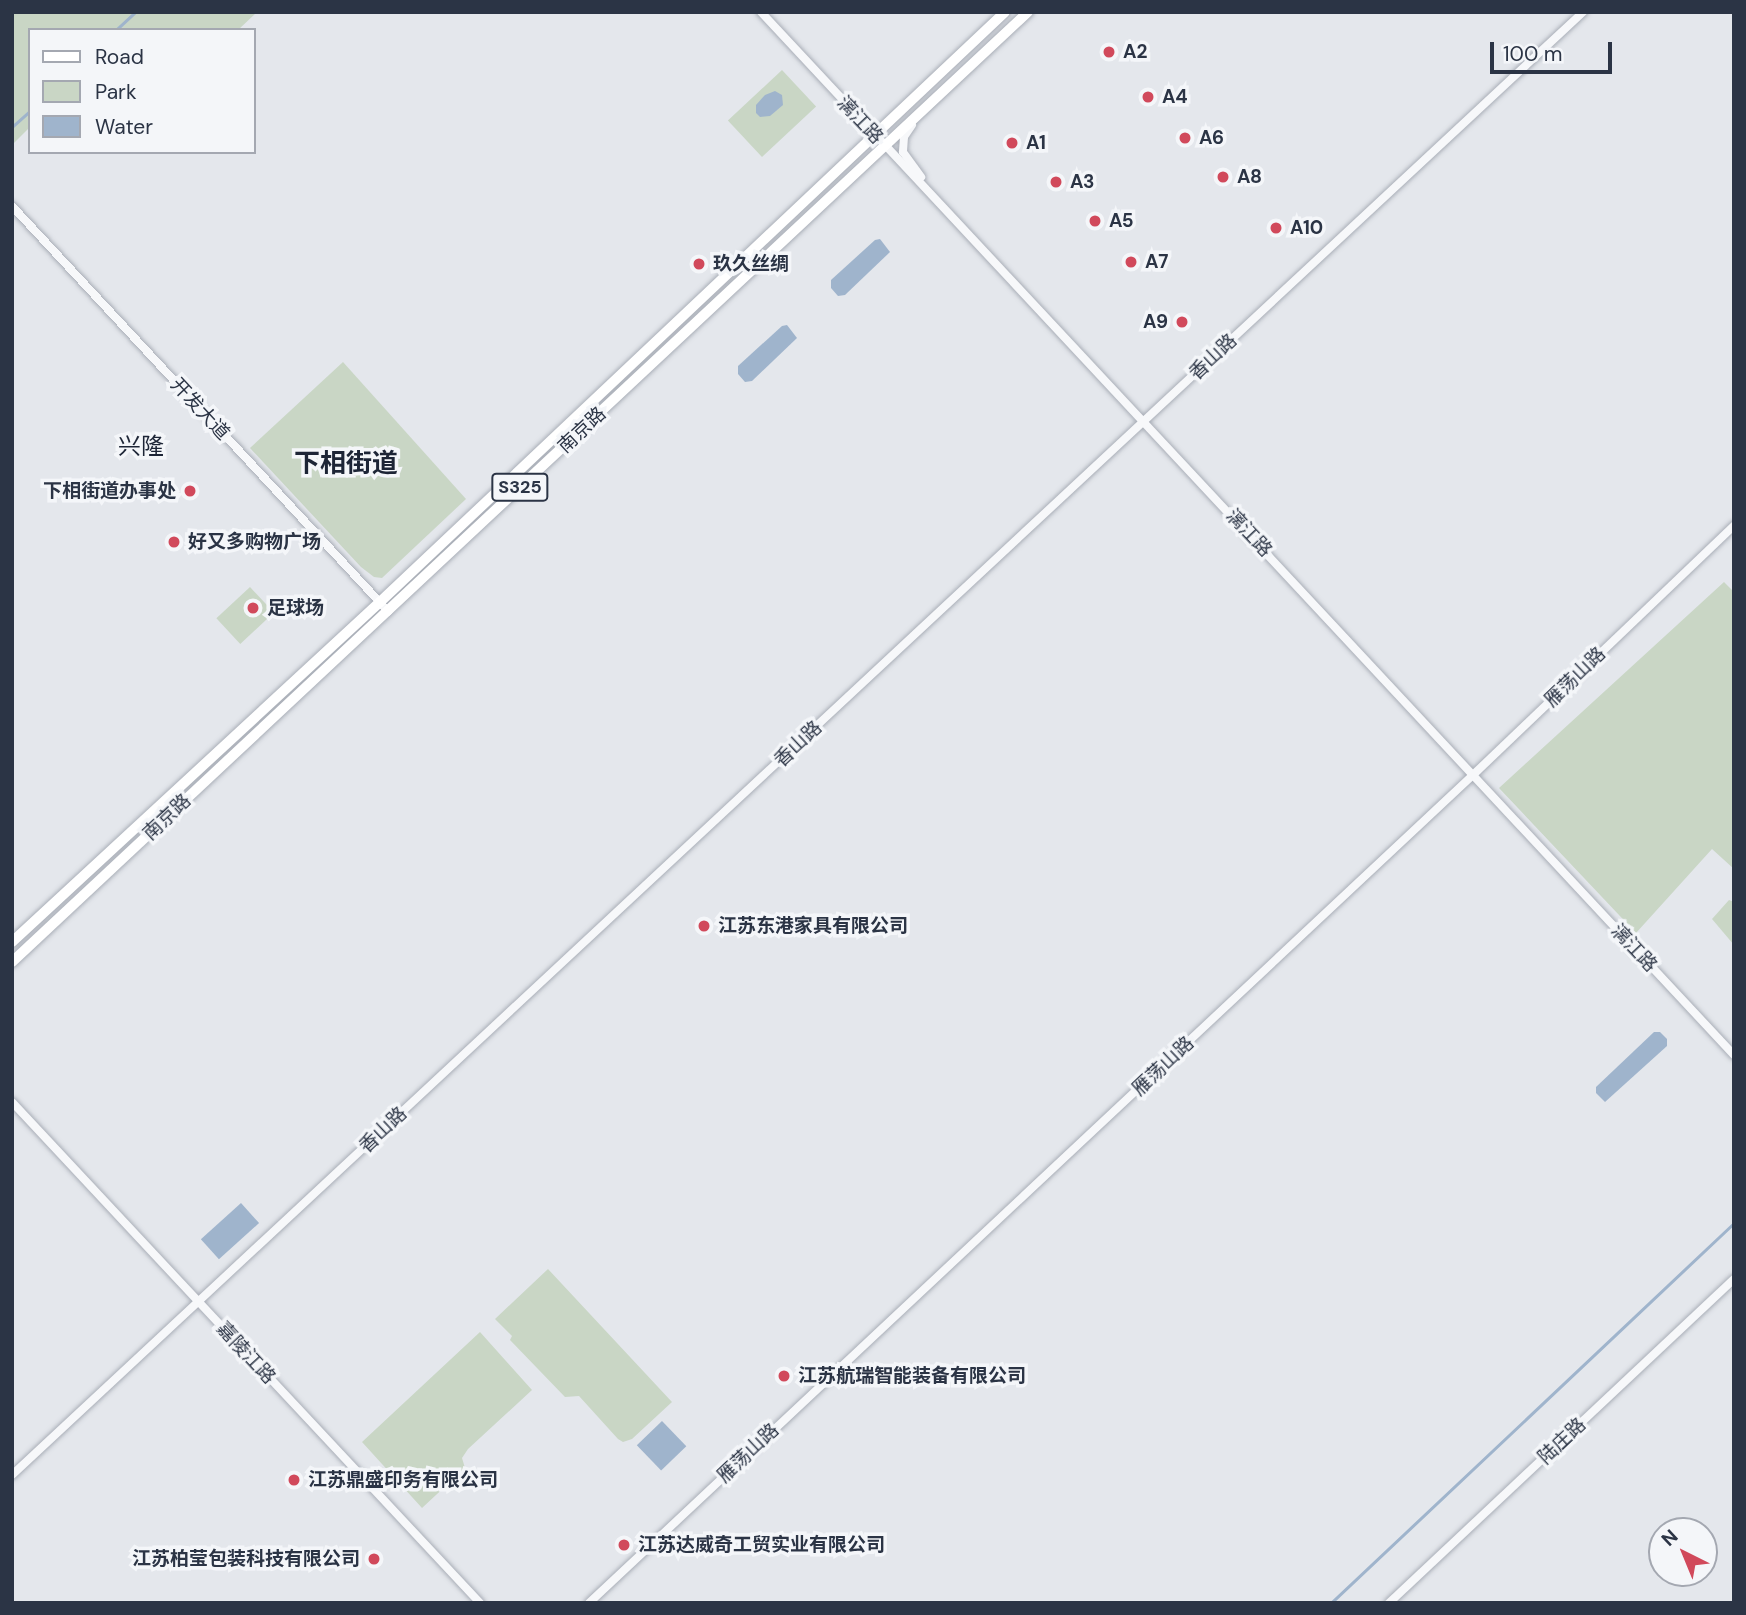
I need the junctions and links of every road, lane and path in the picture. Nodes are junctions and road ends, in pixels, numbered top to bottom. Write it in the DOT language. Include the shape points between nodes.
graph roads {
  1 [pos="761,12"];
  2 [pos="1005,12"];
  3 [pos="1028,12"];
  4 [pos="1583,12"];
  5 [pos="921,113"];
  6 [pos="875,136"];
  7 [pos="885,146"];
  8 [pos="941,205"];
  9 [pos="12,206"];
  10 [pos="1145,420"];
  11 [pos="1734,526"];
  12 [pos="384,607"];
  13 [pos="1473,775"];
  14 [pos="12,942"];
  15 [pos="12,962"];
  16 [pos="1734,1055"];
  17 [pos="12,1102"];
  18 [pos="1734,1279"];
  19 [pos="198,1303"];
  20 [pos="12,1475"];
  21 [pos="480,1603"];
  22 [pos="589,1603"];
  23 [pos="1389,1603"];
  1 -- 6 [label="street, 漓江路"];
  2 -- 6 [label="main road, 南京路 / S325"];
  3 -- 5 [label="main road, 南京路 / S325"];
  4 -- 10 [label="street, 香山路"];
  5 -- 7 [label="main road, 南京路 / S325"];
  5 -- 8 [label="street" via="904,137 903,152"];
  6 -- 7 [label="street, 漓江路"];
  6 -- 12 [label="main road, 南京路 / S325"];
  7 -- 8 [label="street, 漓江路"];
  7 -- 12 [label="main road, 南京路 / S325"];
  8 -- 10 [label="street, 漓江路"];
  9 -- 12 [label="street, 开发大道"];
  10 -- 13 [label="street, 漓江路"];
  10 -- 19 [label="street, 香山路"];
  11 -- 13 [label="street, 雁荡山路"];
  12 -- 14 [label="main road, 南京路 / S325"];
  12 -- 15 [label="main road, 南京路 / S325"];
  13 -- 16 [label="street, 漓江路"];
  13 -- 22 [label="street, 雁荡山路"];
  17 -- 19 [label="street, 嘉陵江路"];
  18 -- 23 [label="street, 陆庄路"];
  19 -- 20 [label="street, 香山路"];
  19 -- 21 [label="street, 嘉陵江路"];
}
